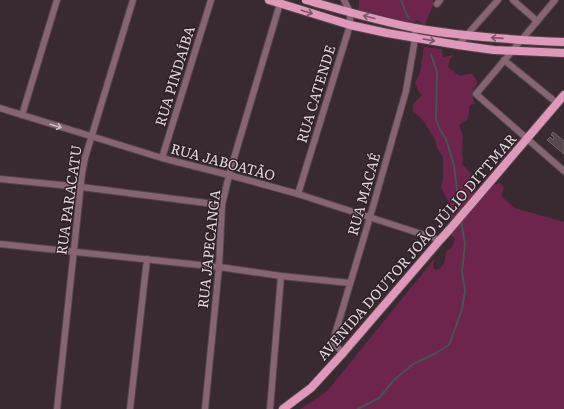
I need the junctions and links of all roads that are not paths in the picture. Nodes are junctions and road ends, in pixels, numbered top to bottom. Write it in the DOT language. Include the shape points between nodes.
graph roads {
  1 [pos="57,0"];
  2 [pos="133,0"];
  3 [pos="210,0"];
  4 [pos="269,0"];
  5 [pos="306,0"];
  6 [pos="344,0"];
  7 [pos="498,0"];
  8 [pos="513,0"];
  9 [pos="555,0"];
  10 [pos="280,2"];
  11 [pos="350,12"];
  12 [pos="537,21"];
  13 [pos="350,25"];
  14 [pos="415,28"];
  15 [pos="467,36"];
  16 [pos="415,37"];
  17 [pos="521,40"];
  18 [pos="564,42"];
  19 [pos="458,45"];
  20 [pos="512,51"];
  21 [pos="564,53"];
  22 [pos="504,60"];
  23 [pos="564,95"];
  24 [pos="557,103"];
  25 [pos="0,108"];
  26 [pos="22,115"];
  27 [pos="91,136"];
  28 [pos="527,139"];
  29 [pos="162,158"];
  30 [pos="564,171"];
  31 [pos="230,174"];
  32 [pos="0,179"];
  33 [pos="81,187"];
  34 [pos="298,194"];
  35 [pos="222,205"];
  36 [pos="370,217"];
  37 [pos="440,240"];
  38 [pos="0,244"];
  39 [pos="74,252"];
  40 [pos="147,259"];
  41 [pos="219,267"];
  42 [pos="281,276"];
  43 [pos="350,283"];
  44 [pos="343,353"];
  45 [pos="57,409"];
  46 [pos="130,409"];
  47 [pos="205,409"];
  48 [pos="270,409"];
  49 [pos="283,409"];
  1 -- 26 [label="street"];
  2 -- 27 [label="street, RUA PARACATU"];
  3 -- 29 [label="street, RUA PINDAÍBA"];
  4 -- 10 [label="main road"];
  5 -- 11 [label="main road"];
  6 -- 11 [label="street, RUA CATENDE"];
  7 -- 15 [label="street"];
  8 -- 12 [label="street"];
  9 -- 12 [label="street"];
  10 -- 13 [label="main road, one-way"];
  10 -- 31 [label="street, RUA JAPECANGA"];
  11 -- 13 [label="street, RUA CATENDE"];
  14 -- 11 [label="main road, one-way"];
  12 -- 17 [label="street"];
  13 -- 16 [label="main road"];
  13 -- 34 [label="street, RUA CATENDE"];
  14 -- 15 [label="main road"];
  14 -- 16 [label="street, RUA MACAÉ"];
  17 -- 15 [label="main road, one-way"];
  15 -- 19 [label="street"];
  16 -- 19 [label="main road, one-way"];
  16 -- 36 [label="street, RUA MACAÉ" via="406,91"];
  17 -- 18 [label="main road"];
  17 -- 20 [label="street"];
  19 -- 20 [label="main road"];
  20 -- 21 [label="main road"];
  20 -- 22 [label="street"];
  22 -- 24 [label="street"];
  22 -- 28 [label="street" via="476,94"];
  23 -- 24 [label="main road, AVENIDA DOUTOR JOÃO JÚLIO DITTMAR"];
  24 -- 28 [label="main road, AVENIDA DOUTOR JOÃO JÚLIO DITTMAR"];
  25 -- 26 [label="street, RUA JABOATÃO"];
  26 -- 27 [label="street, RUA JABOATÃO, one-way"];
  27 -- 29 [label="street, RUA JABOATÃO"];
  27 -- 33 [label="street, RUA PARACATU"];
  28 -- 30 [label="street"];
  28 -- 37 [label="main road, AVENIDA DOUTOR JOÃO JÚLIO DITTMAR"];
  29 -- 31 [label="street, RUA JABOATÃO"];
  31 -- 34 [label="street, RUA JABOATÃO"];
  31 -- 35 [label="street, RUA JAPECANGA"];
  32 -- 33 [label="street"];
  33 -- 35 [label="street"];
  33 -- 39 [label="street, RUA PARACATU"];
  34 -- 36 [label="street, RUA JABOATÃO"];
  35 -- 41 [label="street, RUA JAPECANGA"];
  36 -- 37 [label="street, RUA JABOATÃO"];
  36 -- 43 [label="street, RUA MACAÉ"];
  37 -- 44 [label="main road, AVENIDA DOUTOR JOÃO JÚLIO DITTMAR"];
  38 -- 39 [label="street"];
  39 -- 40 [label="street"];
  39 -- 45 [label="street, RUA PARACATU"];
  40 -- 41 [label="street"];
  40 -- 46 [label="street"];
  41 -- 42 [label="street"];
  41 -- 47 [label="street, RUA JAPECANGA"];
  42 -- 43 [label="street"];
  42 -- 48 [label="street"];
  43 -- 44 [label="street, RUA MACAÉ" via="333,341"];
  44 -- 49 [label="main road, AVENIDA DOUTOR JOÃO JÚLIO DITTMAR" via="311,388"];
}
